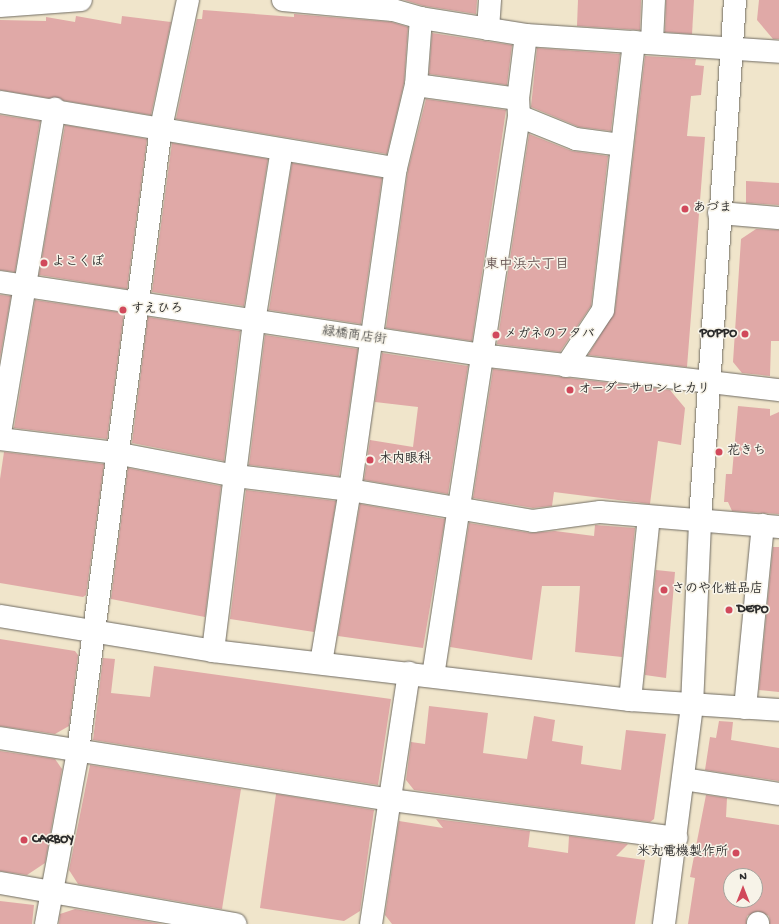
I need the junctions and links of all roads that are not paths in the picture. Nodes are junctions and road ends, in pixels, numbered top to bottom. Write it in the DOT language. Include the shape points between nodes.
graph roads {
  1 [pos="81,0"];
  2 [pos="188,0"];
  3 [pos="283,0"];
  4 [pos="490,0"];
  5 [pos="654,0"];
  6 [pos="735,0"];
  7 [pos="394,5"];
  8 [pos="0,6"];
  9 [pos="421,18"];
  10 [pos="488,29"];
  11 [pos="526,35"];
  12 [pos="643,42"];
  13 [pos="731,50"];
  14 [pos="779,52"];
  15 [pos="416,86"];
  16 [pos="0,102"];
  17 [pos="518,107"];
  18 [pos="55,109"];
  19 [pos="161,128"];
  20 [pos="620,144"];
  21 [pos="282,150"];
  22 [pos="396,168"];
  23 [pos="720,213"];
  24 [pos="779,218"];
  25 [pos="0,282"];
  26 [pos="25,285"];
  27 [pos="139,304"];
  28 [pos="254,322"];
  29 [pos="373,339"];
  30 [pos="480,355"];
  31 [pos="566,366"];
  32 [pos="709,382"];
  33 [pos="779,390"];
  34 [pos="0,433"];
  35 [pos="0,439"];
  36 [pos="115,453"];
  37 [pos="236,476"];
  38 [pos="350,490"];
  39 [pos="458,508"];
  40 [pos="649,517"];
  41 [pos="700,520"];
  42 [pos="771,526"];
  43 [pos="0,616"];
  44 [pos="93,633"];
  45 [pos="213,651"];
  46 [pos="320,663"];
  47 [pos="409,673"];
  48 [pos="433,676"];
  49 [pos="630,700"];
  50 [pos="692,706"];
  51 [pos="745,708"];
  52 [pos="779,710"];
  53 [pos="0,738"];
  54 [pos="78,751"];
  55 [pos="684,779"];
  56 [pos="779,794"];
  57 [pos="392,800"];
  58 [pos="676,838"];
  59 [pos="0,883"];
  60 [pos="51,891"];
  61 [pos="198,921"];
  62 [pos="46,924"];
  63 [pos="235,924"];
  64 [pos="371,924"];
  65 [pos="664,924"];
  1 -- 8 [label="street"];
  2 -- 19 [label="street"];
  3 -- 7 [label="street"];
  4 -- 10 [label="street"];
  5 -- 12 [label="street"];
  6 -- 13 [label="street"];
  7 -- 9 [label="street"];
  9 -- 10 [label="street"];
  9 -- 15 [label="street"];
  10 -- 11 [label="street"];
  11 -- 12 [label="street"];
  11 -- 17 [label="street"];
  12 -- 13 [label="street"];
  12 -- 20 [label="street"];
  13 -- 14 [label="street"];
  13 -- 23 [label="street"];
  15 -- 17 [label="street"];
  15 -- 22 [label="street"];
  16 -- 18 [label="street"];
  17 -- 20 [label="street" via="576,139"];
  17 -- 30 [label="street"];
  18 -- 19 [label="street"];
  18 -- 26 [label="street"];
  19 -- 21 [label="street"];
  19 -- 27 [label="street"];
  20 -- 31 [label="street" via="603,310"];
  21 -- 22 [label="street"];
  21 -- 28 [label="street"];
  22 -- 29 [label="street"];
  23 -- 24 [label="street"];
  23 -- 32 [label="street"];
  25 -- 26 [label="street, 緑橋商店街"];
  26 -- 27 [label="street, 緑橋商店街"];
  26 -- 34 [label="street"];
  27 -- 28 [label="street, 緑橋商店街"];
  27 -- 36 [label="street"];
  28 -- 29 [label="street, 緑橋商店街"];
  28 -- 37 [label="street"];
  29 -- 30 [label="street, 緑橋商店街"];
  29 -- 38 [label="street"];
  30 -- 31 [label="street, 緑橋商店街"];
  30 -- 39 [label="street"];
  31 -- 32 [label="street, 緑橋商店街"];
  32 -- 33 [label="street, 緑橋商店街"];
  32 -- 41 [label="street"];
  35 -- 36 [label="street"];
  36 -- 37 [label="street"];
  36 -- 44 [label="street"];
  37 -- 38 [label="street"];
  37 -- 45 [label="street"];
  38 -- 39 [label="street"];
  38 -- 46 [label="street"];
  39 -- 40 [label="street" via="533,521 600,512"];
  39 -- 48 [label="street"];
  40 -- 41 [label="street"];
  40 -- 49 [label="street"];
  41 -- 42 [label="street"];
  41 -- 50 [label="street"];
  42 -- 51 [label="street"];
  43 -- 44 [label="street"];
  44 -- 45 [label="street"];
  44 -- 54 [label="street"];
  45 -- 46 [label="street"];
  46 -- 47 [label="street"];
  47 -- 48 [label="street"];
  47 -- 57 [label="street"];
  48 -- 49 [label="street"];
  49 -- 50 [label="street"];
  50 -- 51 [label="street"];
  50 -- 55 [label="street"];
  51 -- 52 [label="street"];
  53 -- 54 [label="street"];
  54 -- 57 [label="street"];
  54 -- 60 [label="street"];
  55 -- 56 [label="street"];
  55 -- 58 [label="street"];
  57 -- 58 [label="street"];
  57 -- 64 [label="street"];
  58 -- 65 [label="street"];
  59 -- 60 [label="street"];
  60 -- 61 [label="street"];
  60 -- 62 [label="street"];
  61 -- 63 [label="street"];
}
